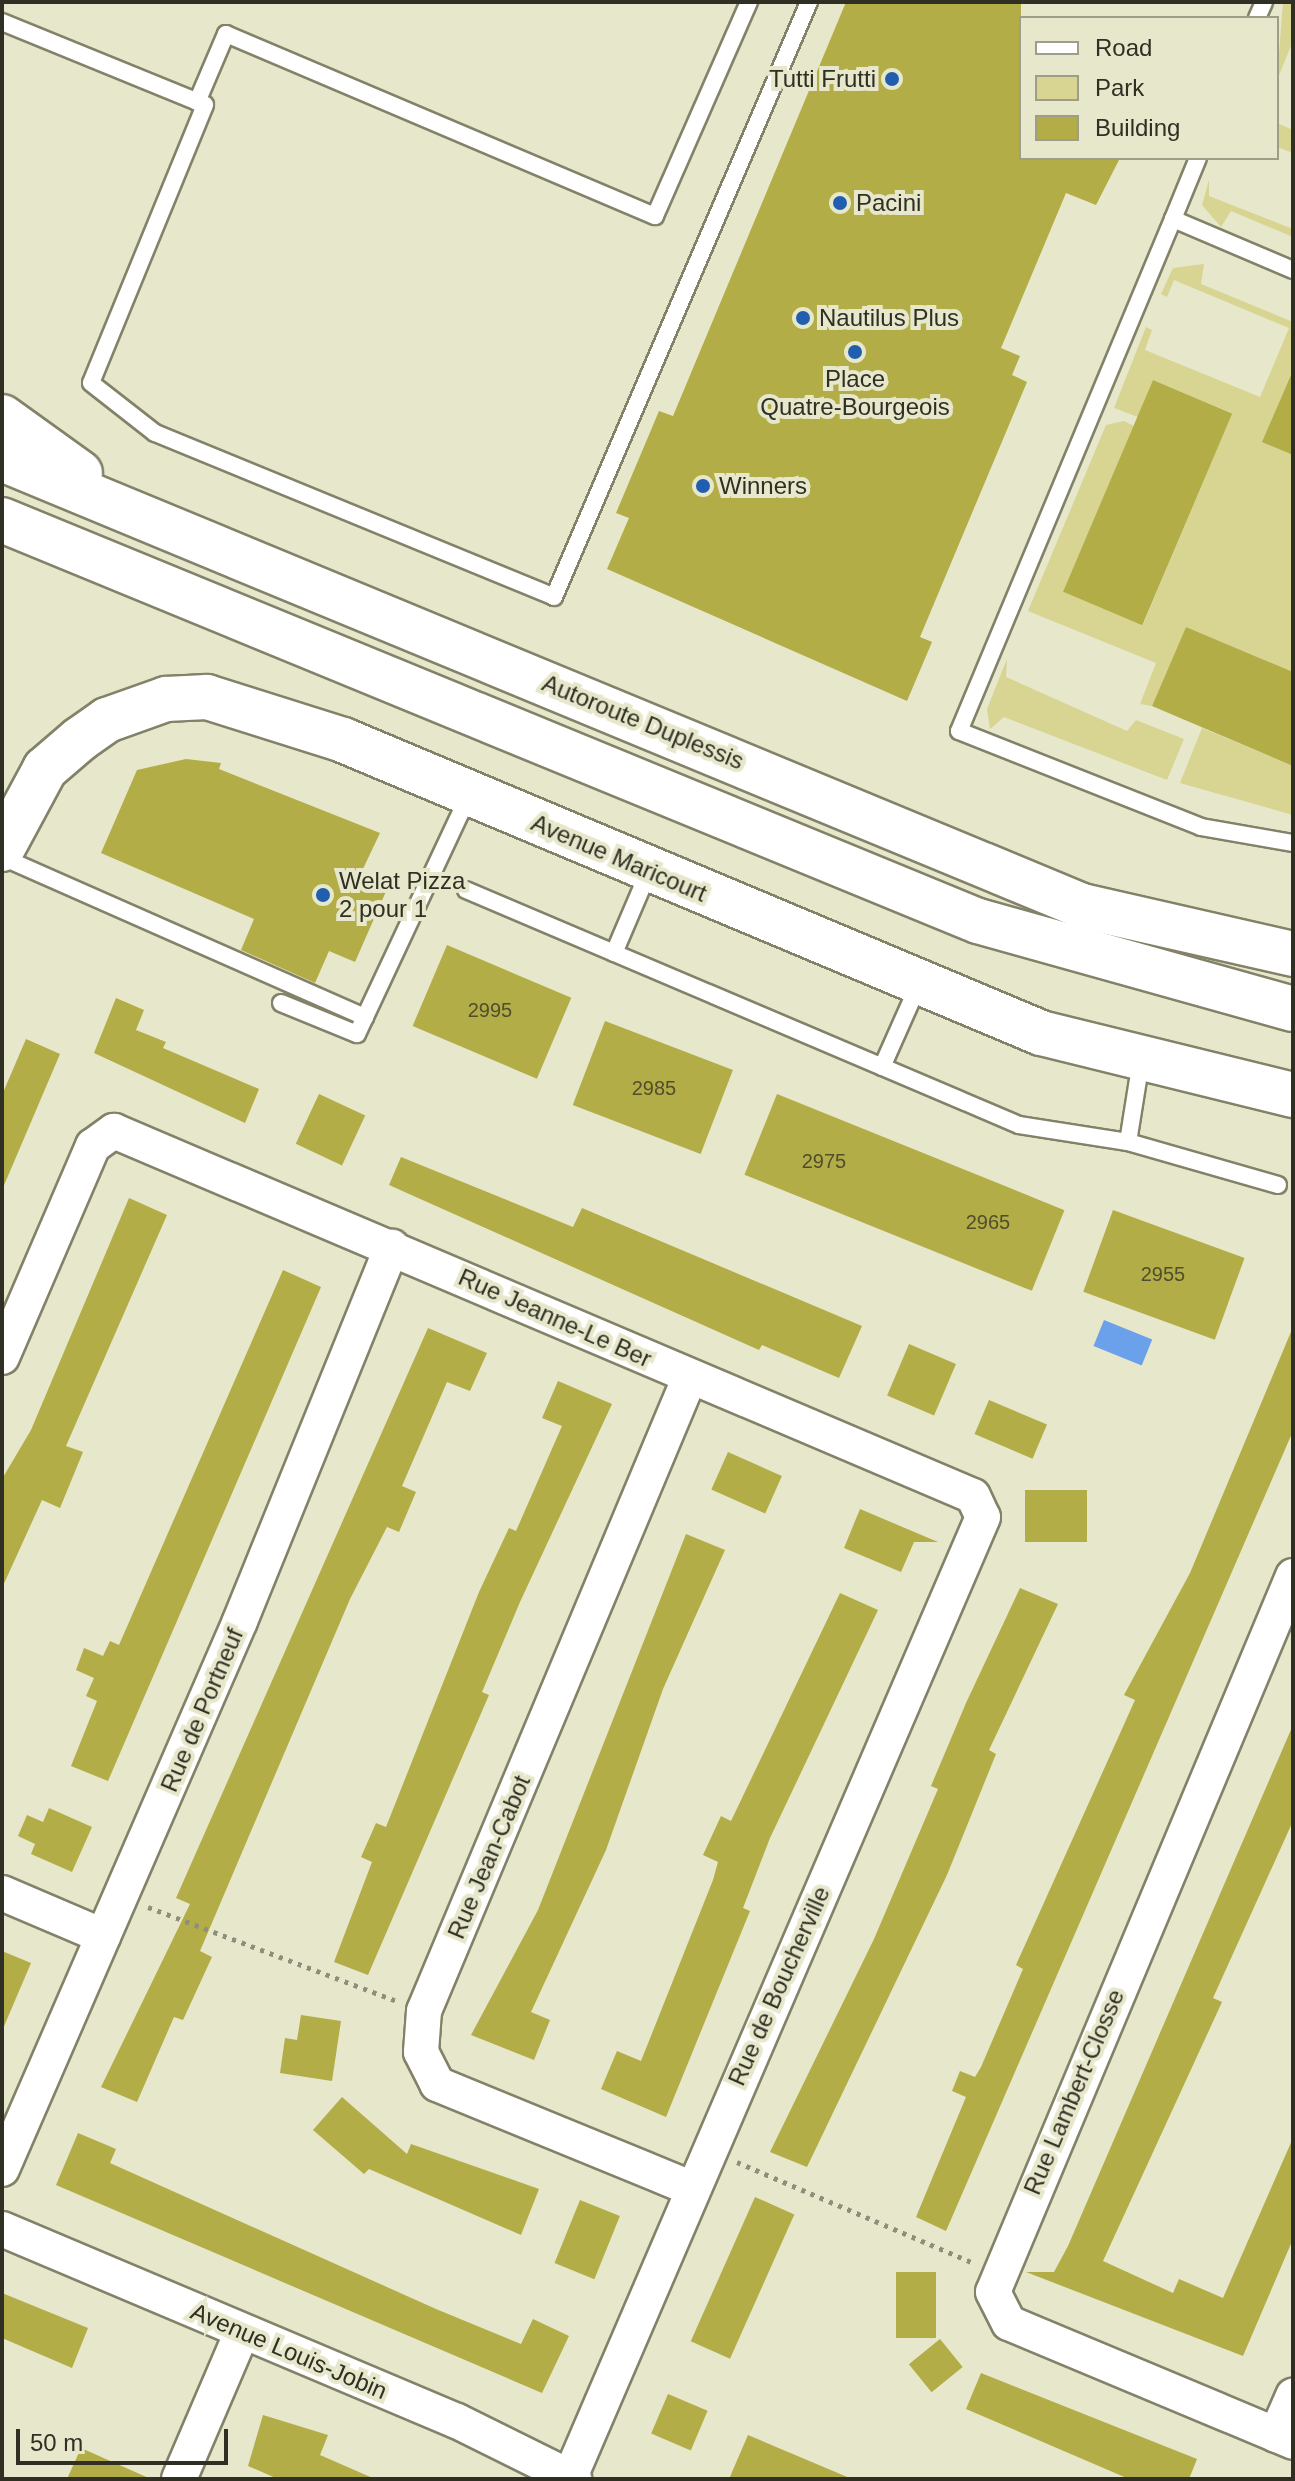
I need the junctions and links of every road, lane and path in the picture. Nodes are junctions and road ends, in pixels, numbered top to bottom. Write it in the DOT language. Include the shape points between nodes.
graph roads {
  1 [pos="749,2"];
  2 [pos="809,2"];
  3 [pos="2,22"];
  4 [pos="197,102"];
  5 [pos="1197,160"];
  6 [pos="1173,219"];
  7 [pos="1293,270"];
  8 [pos="2,417"];
  9 [pos="2,459"];
  10 [pos="141,515"];
  11 [pos="2,520"];
  12 [pos="470,794"];
  13 [pos="1293,843"];
  14 [pos="2,849"];
  15 [pos="2,857"];
  16 [pos="649,871"];
  17 [pos="466,890"];
  18 [pos="978,921"];
  19 [pos="614,953"];
  20 [pos="1293,954"];
  21 [pos="919,984"];
  22 [pos="281,1003"];
  23 [pos="1293,1009"];
  24 [pos="365,1017"];
  25 [pos="1293,1032"];
  26 [pos="1141,1059"];
  27 [pos="882,1067"];
  28 [pos="1293,1095"];
  29 [pos="1128,1142"];
  30 [pos="1278,1185"];
  31 [pos="392,1247"];
  32 [pos="2,1357"];
  33 [pos="689,1379"];
  34 [pos="973,1496"];
  35 [pos="1293,1576"];
  36 [pos="2,1893"];
  37 [pos="121,1898"];
  38 [pos="103,1936"];
  39 [pos="424,2011"];
  40 [pos="708,2150"];
  41 [pos="2,2169"];
  42 [pos="691,2188"];
  43 [pos="2,2229"];
  44 [pos="997,2273"];
  45 [pos="242,2332"];
  46 [pos="1293,2396"];
  47 [pos="1285,2438"];
  48 [pos="572,2478"];
  49 [pos="179,2479"];
  1 -- 4 [label="lane" via="655,216 226,34"];
  2 -- 4 [label="lane" via="554,597 155,433 91,383 203,112 205,105"];
  3 -- 4 [label="lane"];
  5 -- 6 [label="lane"];
  6 -- 7 [label="lane"];
  6 -- 13 [label="lane" via="959,731 1201,827"];
  8 -- 10 [label="main road"];
  9 -- 10 [label="main road, Autoroute Duplessis"];
  10 -- 20 [label="main road, Autoroute Duplessis" via="1082,906"];
  11 -- 18 [label="main road"];
  12 -- 14 [label="main road, Avenue Maricourt" via="263,712 207,697 166,699 107,720 45,769"];
  12 -- 16 [label="main road, Avenue Maricourt"];
  12 -- 24 [label="lane"];
  15 -- 24 [label="lane"];
  16 -- 19 [label="lane"];
  16 -- 21 [label="main road, Avenue Maricourt"];
  17 -- 19 [label="lane"];
  18 -- 23 [label="main road"];
  18 -- 25 [label="main road" via="1038,955"];
  19 -- 27 [label="lane"];
  21 -- 26 [label="main road, Avenue Maricourt" via="1041,1033"];
  21 -- 27 [label="lane"];
  22 -- 24 [label="lane" via="357,1034"];
  26 -- 28 [label="main road, Avenue Maricourt"];
  26 -- 29 [label="lane"];
  27 -- 29 [label="lane" via="1019,1125"];
  29 -- 30 [label="lane"];
  31 -- 32 [label="street, Rue Jeanne-Le Ber" via="139,1137 114,1131 93,1146"];
  31 -- 33 [label="street, Rue Jeanne-Le Ber"];
  31 -- 37 [label="street, Rue de Portneuf"];
  33 -- 34 [label="street, Rue Jeanne-Le Ber"];
  33 -- 39 [label="street, Rue Jean-Cabot"];
  34 -- 40 [label="street, Rue de Boucherville" via="983,1517"];
  35 -- 44 [label="street, Rue Lambert-Closse"];
  36 -- 38 [label="street"];
  37 -- 38 [label="street, Rue de Portneuf"];
  37 -- 39 [label="path"];
  38 -- 41 [label="street, Rue de Portneuf"];
  39 -- 42 [label="street, Rue Jean-Cabot" via="421,2052 437,2084"];
  40 -- 42 [label="street, Rue de Boucherville"];
  40 -- 44 [label="path"];
  42 -- 48 [label="street, Rue de Boucherville"];
  43 -- 45 [label="street, Avenue Louis-Jobin"];
  44 -- 47 [label="street" via="995,2300 1009,2323"];
  45 -- 48 [label="street, Avenue Louis-Jobin" via="457,2421"];
  45 -- 49 [label="street"];
  46 -- 47 [label="street"];
}
